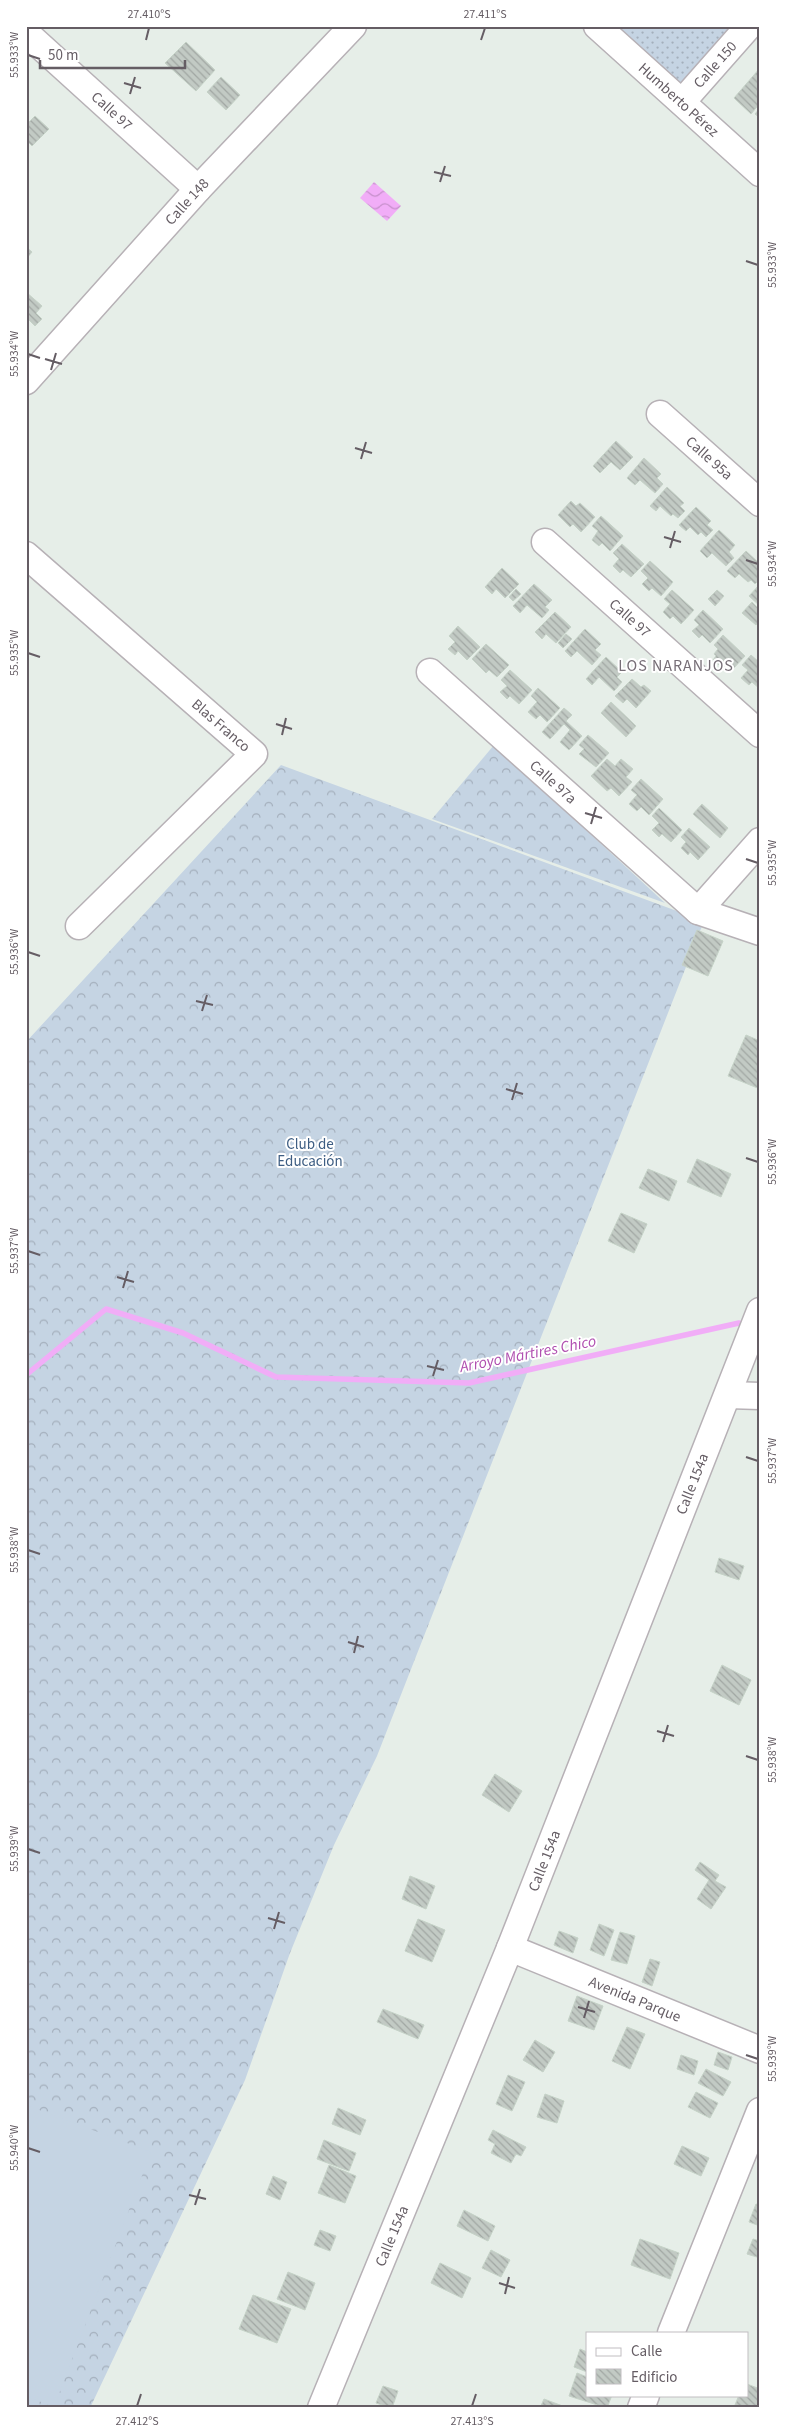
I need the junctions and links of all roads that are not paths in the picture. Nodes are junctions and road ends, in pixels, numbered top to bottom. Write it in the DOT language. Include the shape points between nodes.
graph roads {
  1 [pos="353,26"];
  2 [pos="597,26"];
  3 [pos="749,26"];
  4 [pos="26,33"];
  5 [pos="682,102"];
  6 [pos="760,173"];
  7 [pos="198,189"];
  8 [pos="26,381"];
  9 [pos="660,414"];
  10 [pos="760,503"];
  11 [pos="545,542"];
  12 [pos="26,555"];
  13 [pos="430,672"];
  14 [pos="760,734"];
  15 [pos="760,841"];
  16 [pos="698,911"];
  17 [pos="79,926"];
  18 [pos="760,932"];
  19 [pos="760,1311"];
  20 [pos="728,1394"];
  21 [pos="760,1396"];
  22 [pos="510,1948"];
  23 [pos="760,2050"];
  24 [pos="760,2111"];
  25 [pos="671,2332"];
  26 [pos="646,2396"];
  27 [pos="320,2408"];
  28 [pos="641,2408"];
  1 -- 7 [label="street, Calle 148"];
  2 -- 5 [label="street, Humberto Pérez"];
  3 -- 5 [label="street, Calle 150"];
  4 -- 7 [label="street, Calle 97"];
  5 -- 6 [label="street, Humberto Pérez"];
  7 -- 8 [label="street, Calle 148"];
  9 -- 10 [label="street, Calle 95a"];
  11 -- 14 [label="street, Calle 97"];
  12 -- 17 [label="street, Blas Franco" via="254,754"];
  13 -- 16 [label="street, Calle 97a"];
  15 -- 16 [label="street"];
  16 -- 18 [label="street"];
  19 -- 20 [label="street, Calle 154a"];
  20 -- 21 [label="street"];
  20 -- 22 [label="street, Calle 154a"];
  22 -- 23 [label="street, Avenida Parque"];
  22 -- 27 [label="street, Calle 154a"];
  24 -- 25 [label="street"];
  26 -- 28 [label="street"];
}
